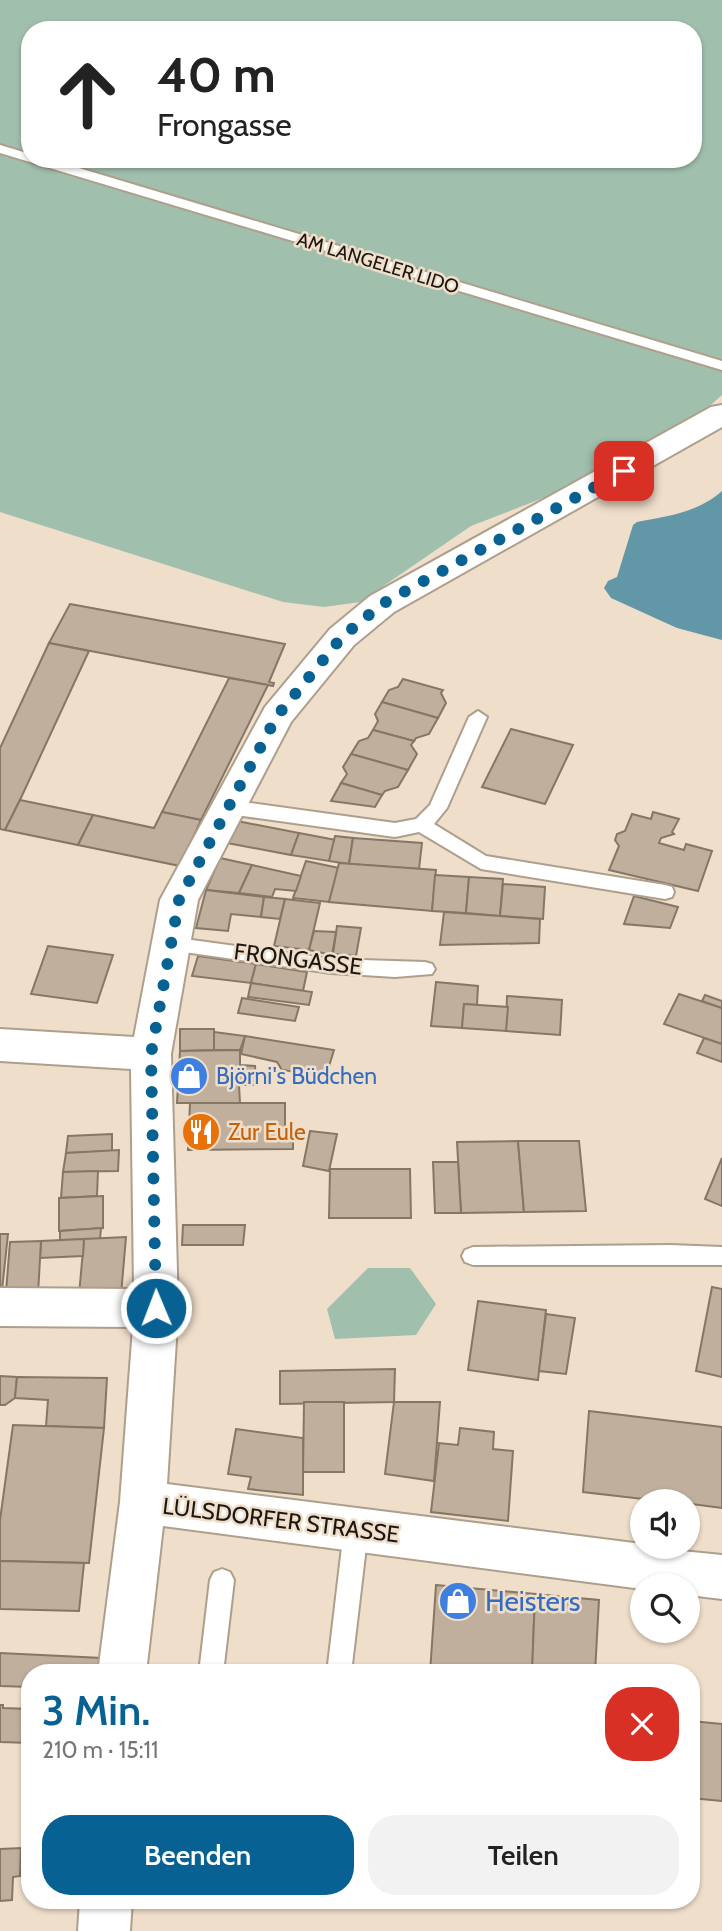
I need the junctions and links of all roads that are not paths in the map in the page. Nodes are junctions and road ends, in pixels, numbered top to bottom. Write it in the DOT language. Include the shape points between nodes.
graph roads {
  1 [pos="0,149"];
  2 [pos="21,156"];
  3 [pos="62,168"];
  4 [pos="722,366"];
  5 [pos="722,414"];
  6 [pos="478,717"];
  7 [pos="229,807"];
  8 [pos="422,825"];
  9 [pos="665,892"];
  10 [pos="170,944"];
  11 [pos="425,969"];
  12 [pos="0,1045"];
  13 [pos="151,1054"];
  14 [pos="473,1256"];
  15 [pos="722,1256"];
  16 [pos="0,1307"];
  17 [pos="156,1308"];
  18 [pos="143,1502"];
  19 [pos="356,1530"];
  20 [pos="722,1577"];
  21 [pos="222,1580"];
  22 [pos="123,1664"];
  23 [pos="212,1664"];
  24 [pos="340,1664"];
  25 [pos="105,1909"];
  26 [pos="104,1931"];
  1 -- 2 [label="lane, AM LANGELER LIDO"];
  3 -- 4 [label="lane, AM LANGELER LIDO"];
  5 -- 7 [label="street" via="382,604 342,637 277,716"];
  6 -- 8 [label="lane" via="438,808"];
  7 -- 8 [label="lane" via="395,830"];
  7 -- 10 [label="street" via="179,900"];
  8 -- 9 [label="lane" via="481,862"];
  10 -- 11 [label="lane, FRONGASSE" via="399,971"];
  10 -- 13 [label="street"];
  12 -- 13 [label="street"];
  13 -- 17 [label="street, LÜLSDORFER STRASSE"];
  14 -- 15 [label="lane"];
  16 -- 17 [label="street"];
  17 -- 18 [label="street, LÜLSDORFER STRASSE"];
  18 -- 19 [label="street, LÜLSDORFER STRASSE"];
  18 -- 22 [label="street"];
  19 -- 20 [label="street, LÜLSDORFER STRASSE"];
  19 -- 24 [label="lane"];
  21 -- 23 [label="lane"];
  25 -- 26 [label="street"];
}
